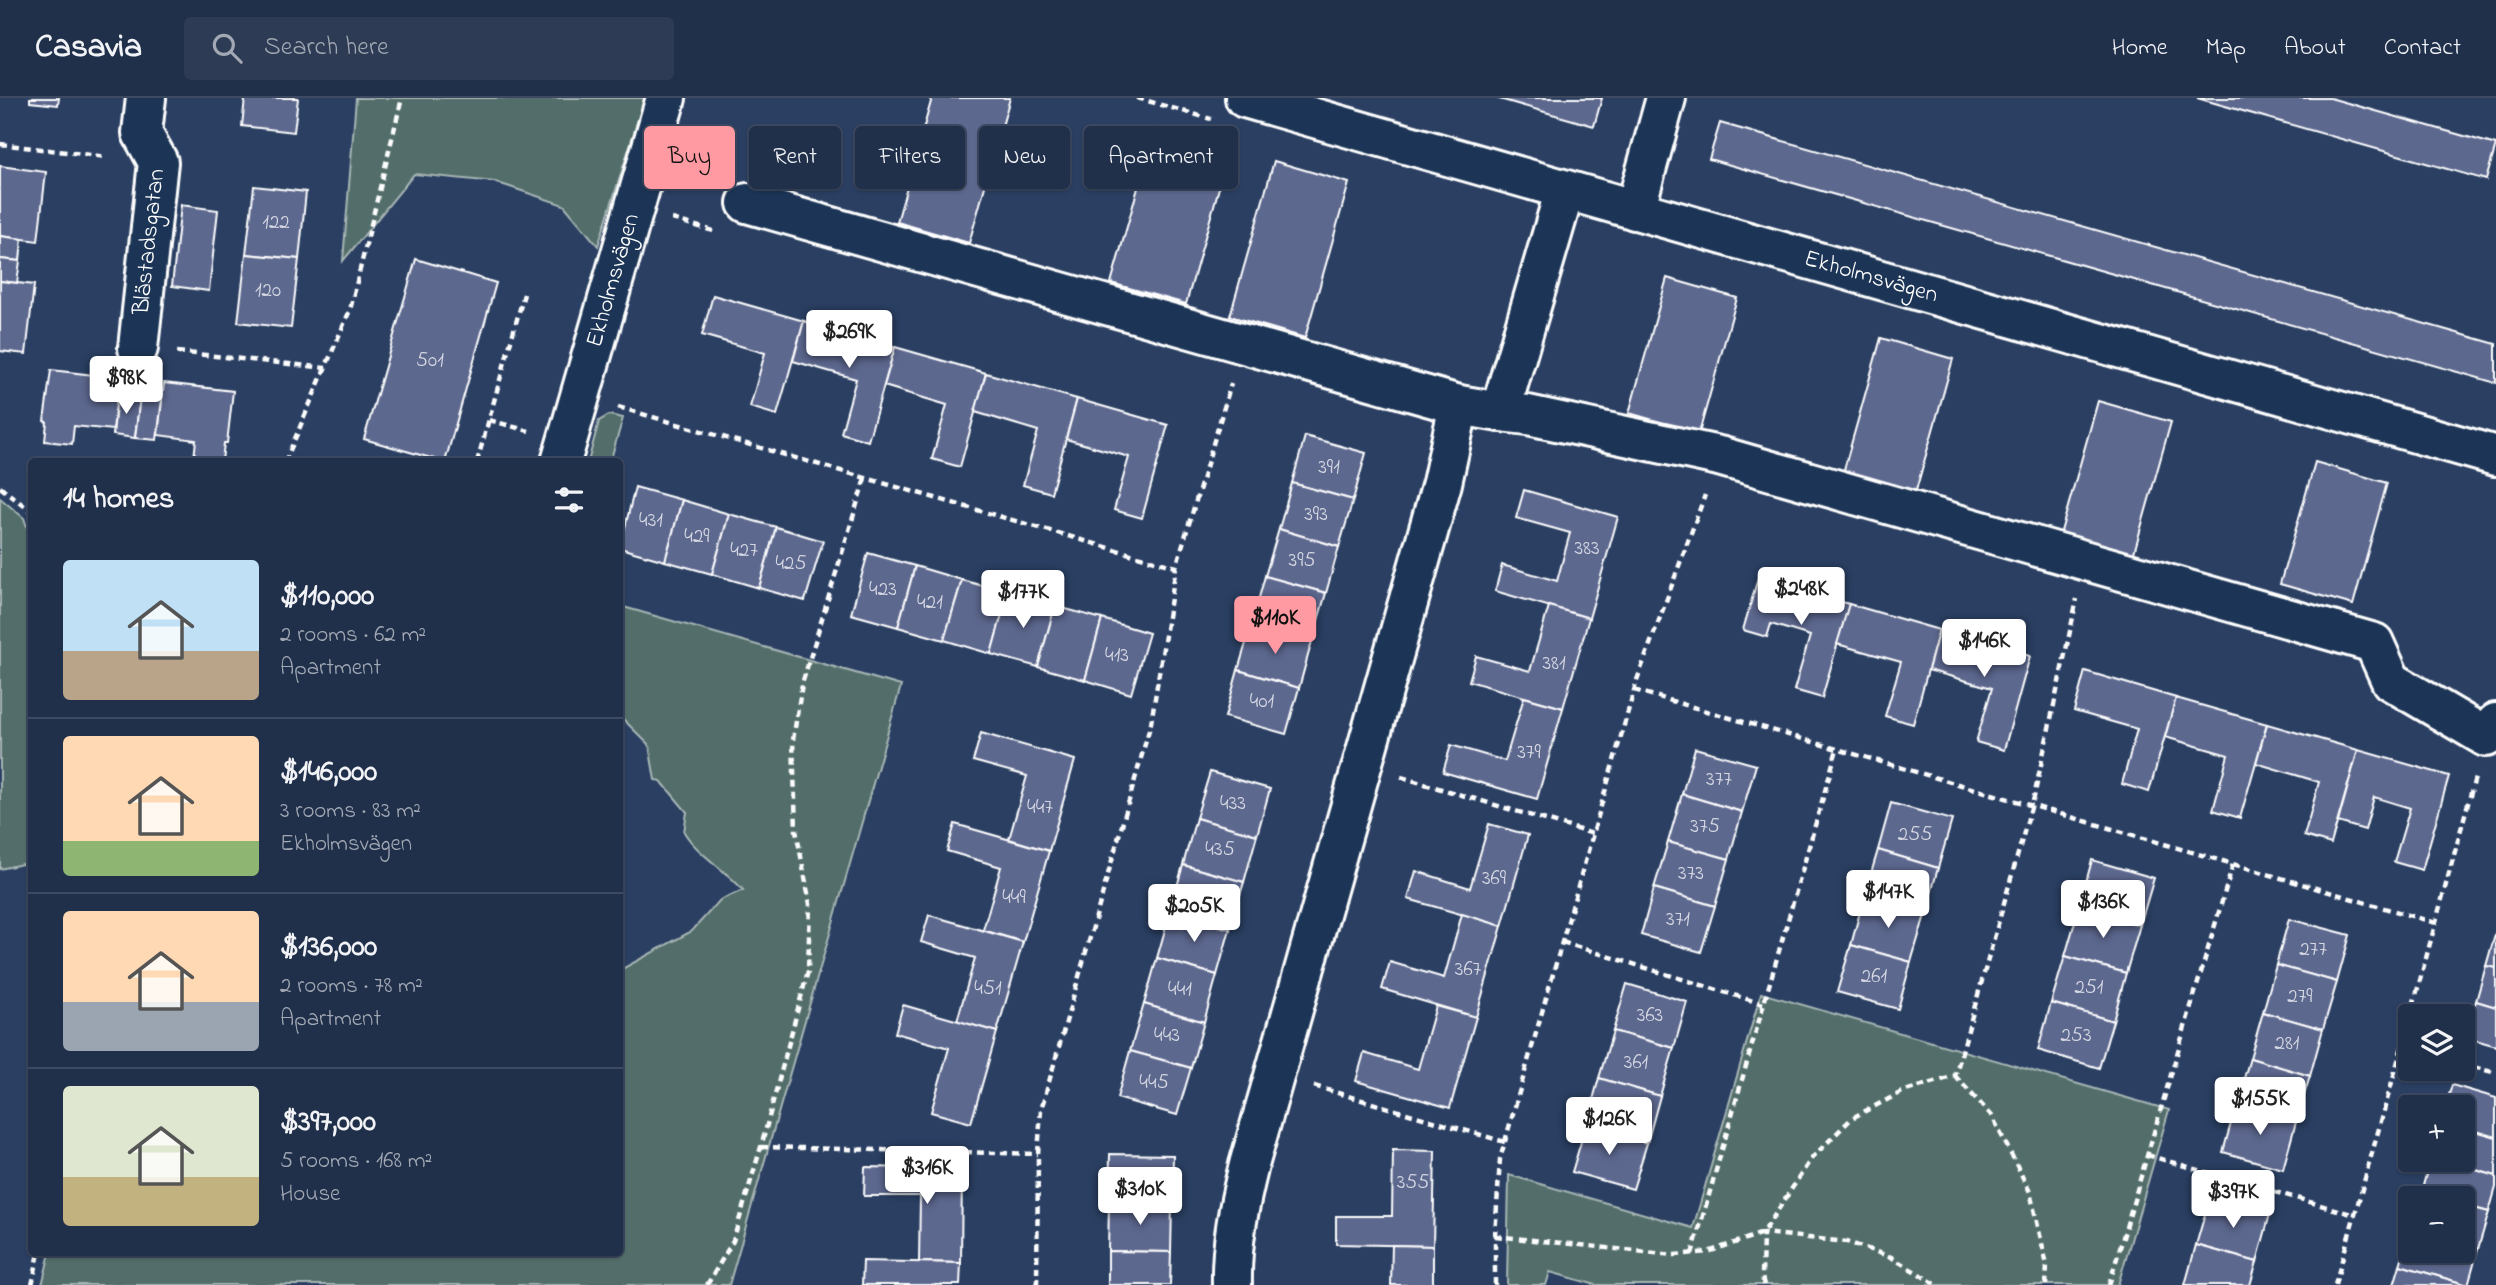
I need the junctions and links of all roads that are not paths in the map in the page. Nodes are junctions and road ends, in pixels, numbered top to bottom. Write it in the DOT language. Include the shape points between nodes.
graph roads {
  1 [pos="146,98"];
  2 [pos="666,98"];
  3 [pos="1245,98"];
  4 [pos="1667,98"];
  5 [pos="1565,190"];
  6 [pos="747,203"];
  7 [pos="1635,210"];
  8 [pos="138,348"];
  9 [pos="1459,405"];
  10 [pos="1500,412"];
  11 [pos="2496,456"];
  12 [pos="562,458"];
  13 [pos="2491,730"];
  14 [pos="1232,1285"];
  1 -- 8 [label="street, Blästadsgatan" via="142,133 158,163"];
  2 -- 12 [label="street, Ekholmsvägen"];
  3 -- 5 [label="street, Ekholmsvägen"];
  4 -- 7 [label="street"];
  5 -- 7 [label="street, Ekholmsvägen"];
  5 -- 10 [label="street"];
  6 -- 9 [label="street"];
  7 -- 11 [label="street, Ekholmsvägen"];
  9 -- 10 [label="street"];
  9 -- 14 [label="street" via="1442,483 1237,1214"];
  10 -- 13 [label="street" via="1719,456 2374,643 2391,681"];
}
